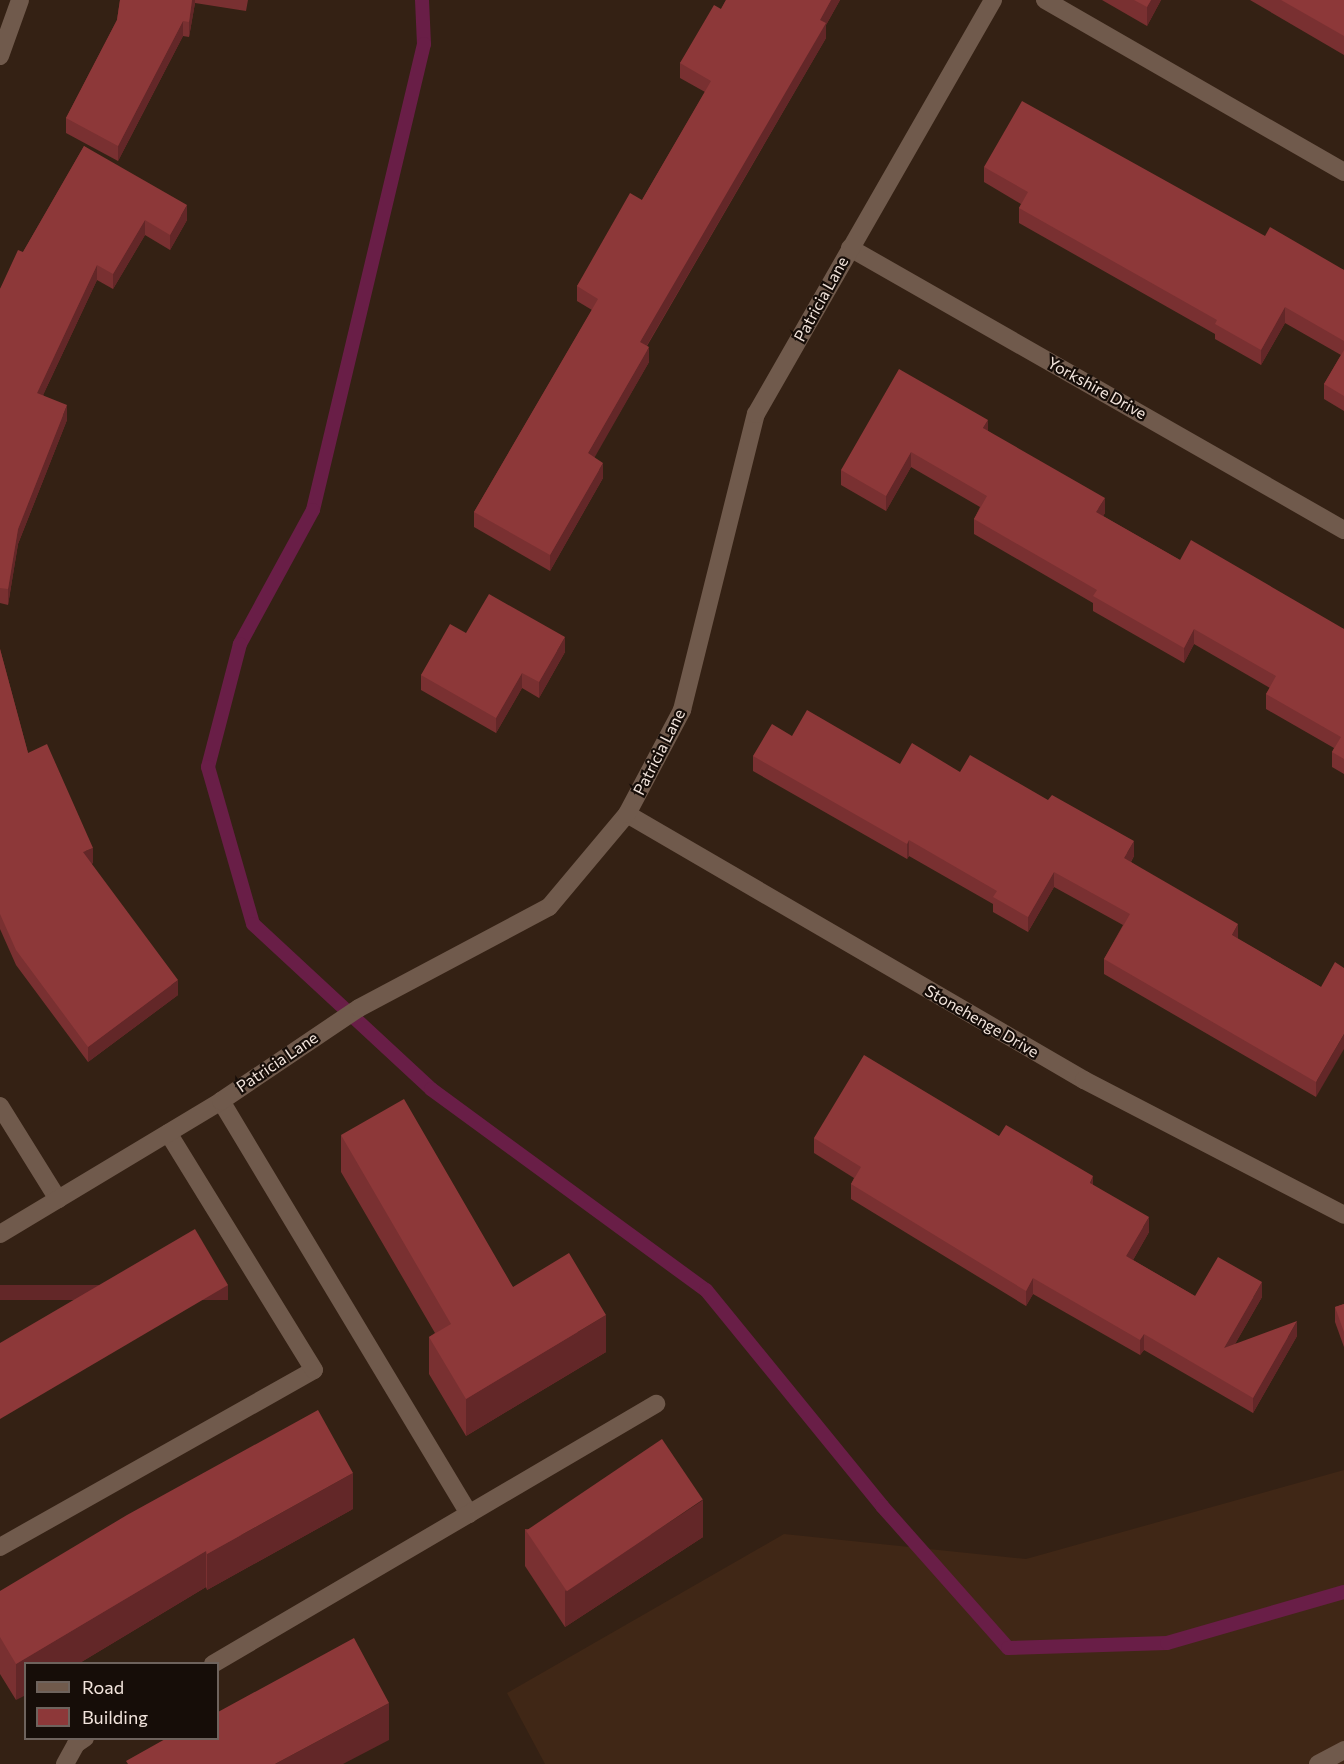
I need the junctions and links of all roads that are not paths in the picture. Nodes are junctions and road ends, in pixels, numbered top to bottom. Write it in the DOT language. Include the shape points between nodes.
graph roads {
  1 [pos="20,0"];
  2 [pos="993,0"];
  3 [pos="1045,0"];
  4 [pos="0,56"];
  5 [pos="1344,172"];
  6 [pos="850,248"];
  7 [pos="1344,530"];
  8 [pos="627,814"];
  9 [pos="220,1101"];
  10 [pos="0,1106"];
  11 [pos="168,1133"];
  12 [pos="58,1199"];
  13 [pos="1344,1215"];
  14 [pos="0,1234"];
  15 [pos="656,1404"];
  16 [pos="469,1514"];
  17 [pos="0,1547"];
  18 [pos="216,1662"];
  19 [pos="82,1740"];
  20 [pos="1344,1750"];
  21 [pos="65,1764"];
  22 [pos="1318,1764"];
  1 -- 4 [label="street"];
  2 -- 6 [label="street, Patricia Lane"];
  3 -- 5 [label="street"];
  6 -- 7 [label="street, Yorkshire Drive"];
  6 -- 8 [label="street, Patricia Lane" via="756,414 682,710"];
  8 -- 9 [label="street, Patricia Lane" via="549,907 359,1008"];
  8 -- 13 [label="street, Stonehenge Drive" via="1084,1080"];
  9 -- 11 [label="street, Patricia Lane"];
  9 -- 16 [label="street"];
  10 -- 12 [label="street"];
  11 -- 12 [label="street, Patricia Lane"];
  11 -- 17 [label="street" via="314,1370"];
  12 -- 14 [label="street, Patricia Lane"];
  15 -- 16 [label="street"];
  16 -- 18 [label="street"];
  19 -- 21 [label="street"];
  20 -- 22 [label="street"];
}
